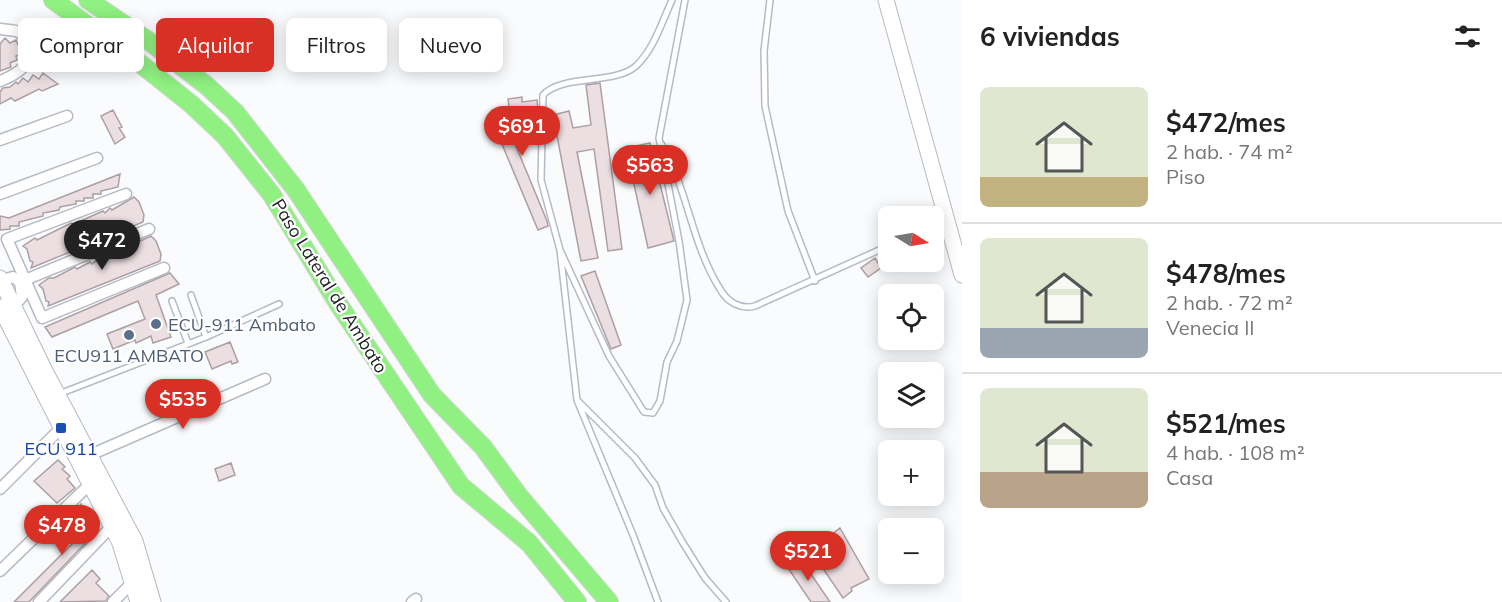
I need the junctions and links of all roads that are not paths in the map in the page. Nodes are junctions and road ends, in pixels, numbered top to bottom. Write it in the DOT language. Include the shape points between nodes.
graph roads {
  1 [pos="53,0"];
  2 [pos="88,0"];
  3 [pos="672,0"];
  4 [pos="685,0"];
  5 [pos="770,0"];
  6 [pos="886,0"];
  7 [pos="0,29"];
  8 [pos="0,81"];
  9 [pos="68,116"];
  10 [pos="659,138"];
  11 [pos="0,140"];
  12 [pos="98,158"];
  13 [pos="0,194"];
  14 [pos="126,194"];
  15 [pos="935,206"];
  16 [pos="149,229"];
  17 [pos="944,237"];
  18 [pos="560,250"];
  19 [pos="878,251"];
  20 [pos="164,268"];
  21 [pos="962,275"];
  22 [pos="1,279"];
  23 [pos="23,281"];
  24 [pos="814,281"];
  25 [pos="191,295"];
  26 [pos="172,301"];
  27 [pos="279,304"];
  28 [pos="7,306"];
  29 [pos="206,337"];
  30 [pos="188,343"];
  31 [pos="265,379"];
  32 [pos="52,397"];
  33 [pos="577,400"];
  34 [pos="61,428"];
  35 [pos="90,455"];
  36 [pos="89,485"];
  37 [pos="0,489"];
  38 [pos="111,527"];
  39 [pos="0,571"];
  40 [pos="133,582"];
  41 [pos="39,602"];
  42 [pos="113,602"];
  43 [pos="138,602"];
  44 [pos="153,602"];
  45 [pos="577,602"];
  46 [pos="609,602"];
  47 [pos="658,602"];
  48 [pos="726,602"];
  1 -- 45 [label="highway, Paso Lateral de Ambato" via="150,71 225,136 272,195 339,305 461,486 529,543"];
  2 -- 46 [label="highway, Paso Lateral de Ambato" via="153,44 235,112 296,190 432,394 483,447"];
  3 -- 18 [label="lane" via="650,50 636,66 626,73 566,85 543,95 542,180"];
  4 -- 10 [label="lane"];
  5 -- 24 [label="lane" via="764,51 765,106 788,211"];
  6 -- 15 [label="street"];
  7 -- 8 [label="street" via="19,32 30,50 20,71"];
  9 -- 11 [label="street"];
  10 -- 18 [label="lane" via="687,300 677,341 667,362 660,401 653,413 644,412 609,356"];
  10 -- 24 [label="lane" via="720,291 747,308"];
  12 -- 13 [label="street"];
  14 -- 23 [label="street" via="8,239"];
  16 -- 23 [label="street"];
  17 -- 21 [label="street"];
  18 -- 33 [label="lane"];
  19 -- 24 [label="lane"];
  20 -- 23 [label="street" via="42,318"];
  22 -- 23 [label="street" via="14,277"];
  22 -- 28 [label="street"];
  23 -- 28 [label="street" via="22,297"];
  25 -- 29 [label="lane"];
  26 -- 30 [label="lane"];
  27 -- 29 [label="lane"];
  28 -- 32 [label="street"];
  29 -- 30 [label="lane"];
  30 -- 32 [label="lane"];
  31 -- 35 [label="street"];
  32 -- 34 [label="street"];
  32 -- 35 [label="street"];
  33 -- 47 [label="lane"];
  33 -- 48 [label="lane" via="635,458 655,485 682,543"];
  34 -- 36 [label="street"];
  34 -- 37 [label="street"];
  35 -- 44 [label="street" via="135,541"];
  36 -- 38 [label="street"];
  36 -- 39 [label="street"];
  38 -- 40 [label="street"];
  38 -- 41 [label="street"];
  40 -- 42 [label="street"];
  40 -- 43 [label="street"];
}
